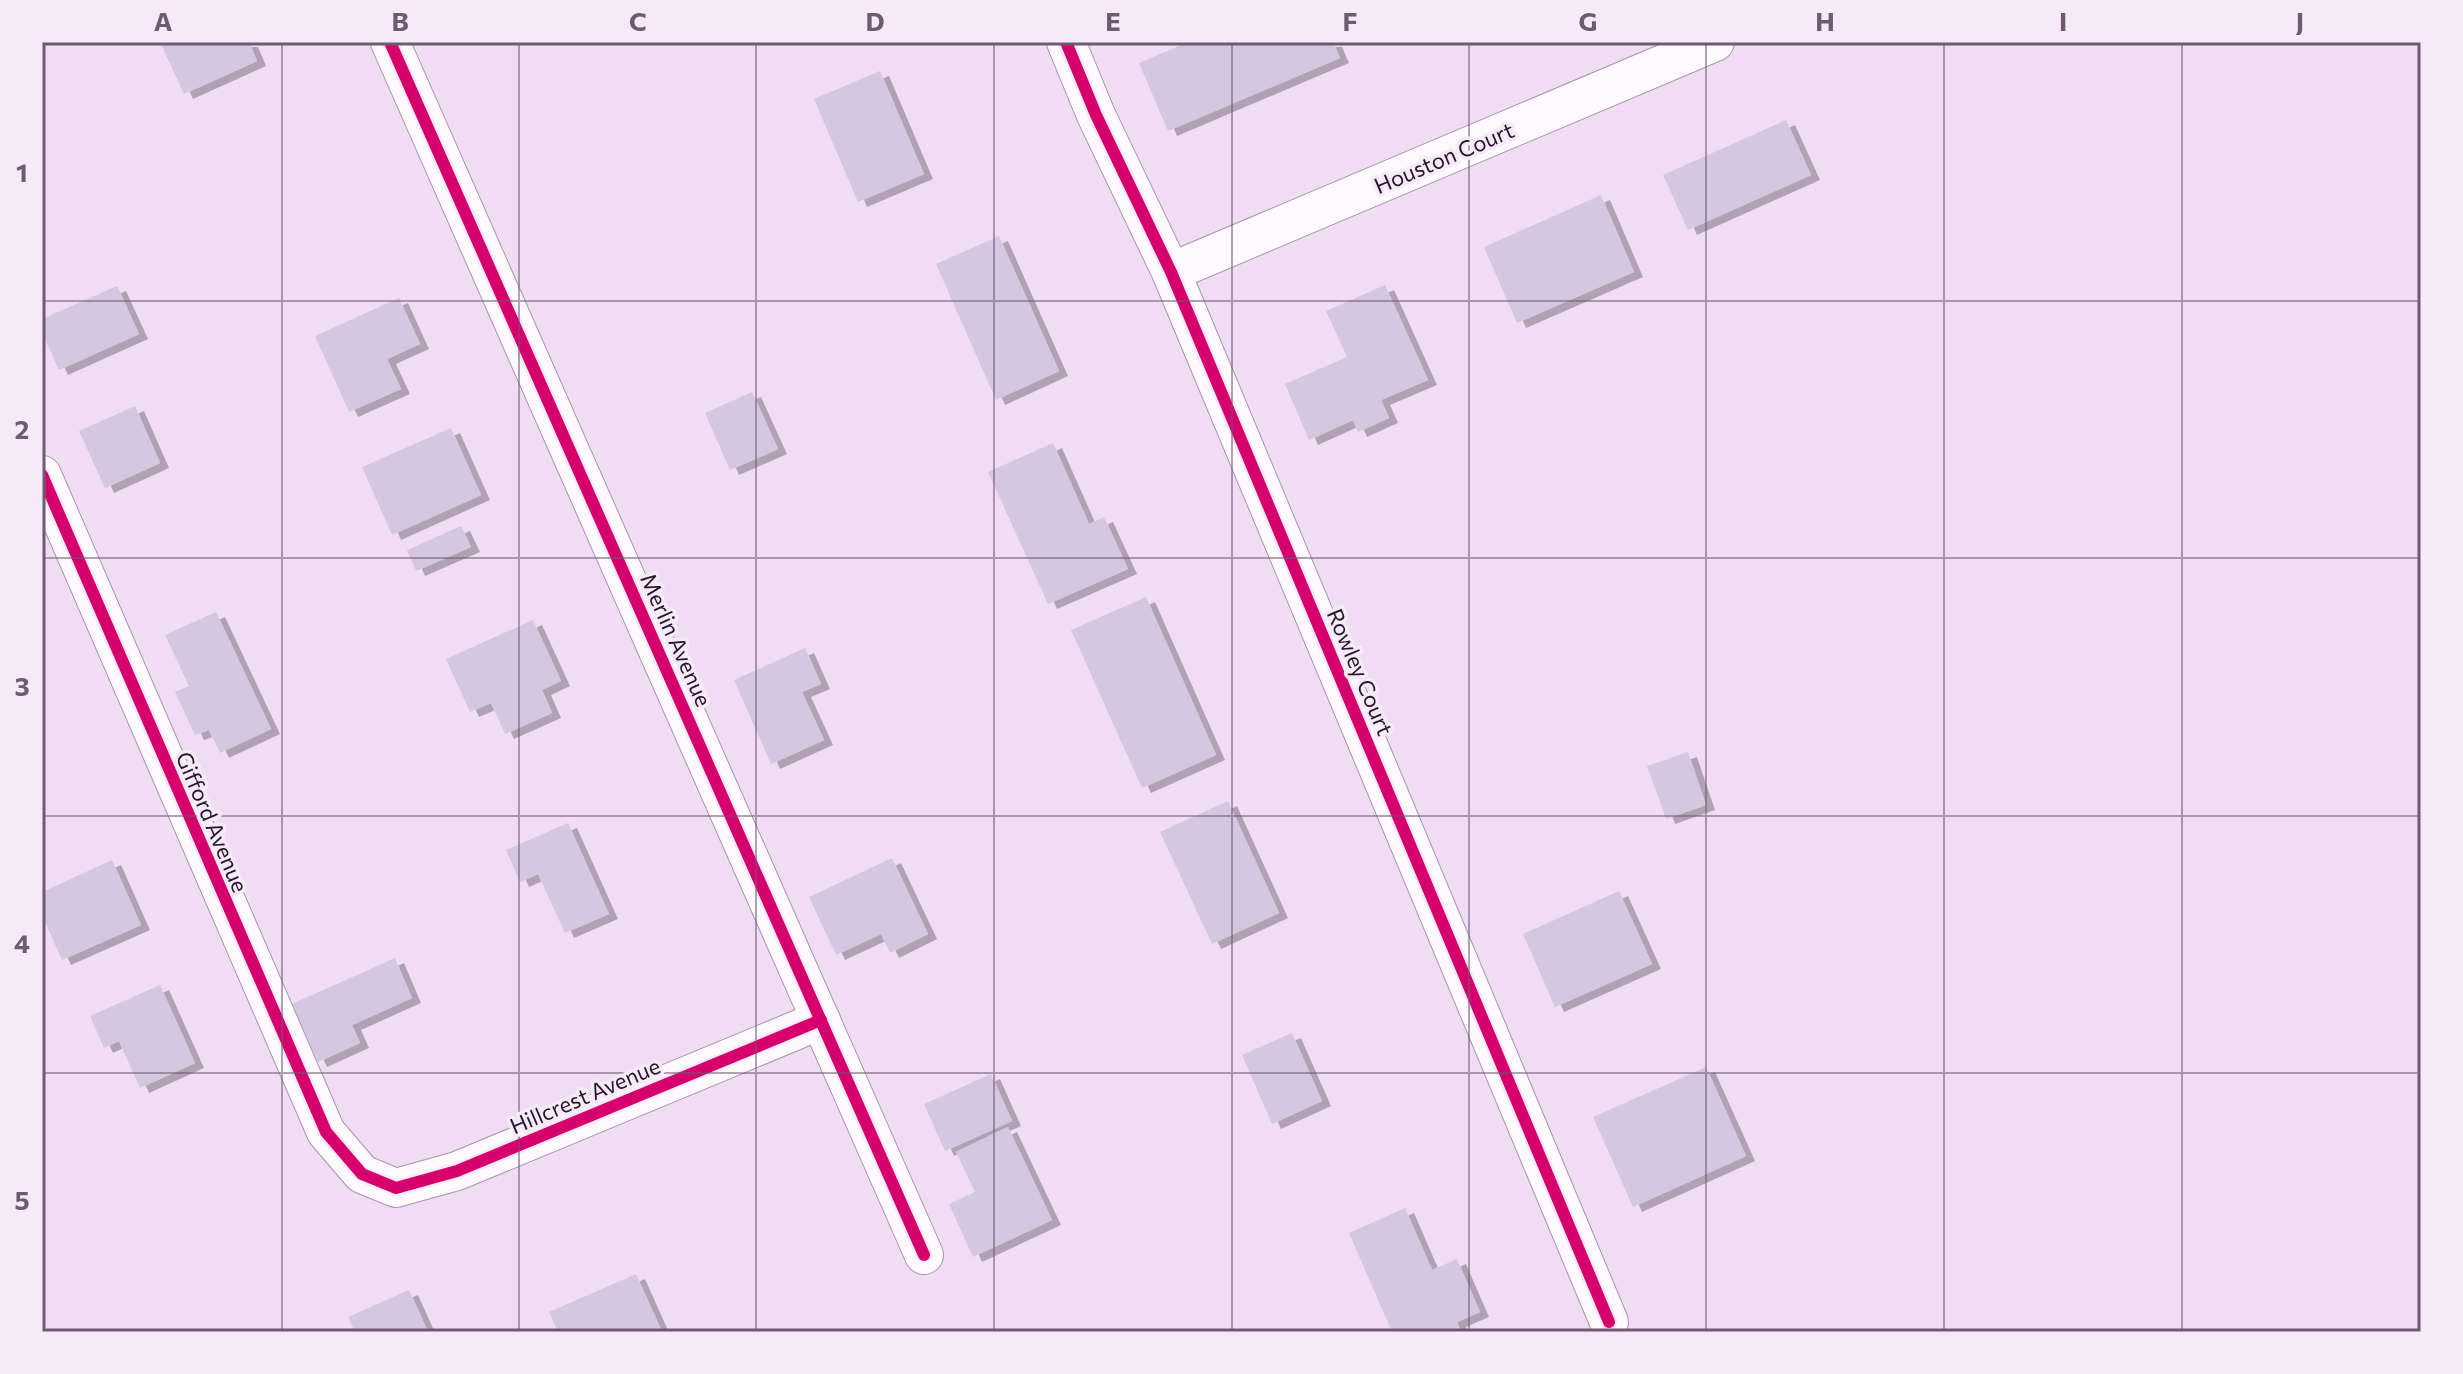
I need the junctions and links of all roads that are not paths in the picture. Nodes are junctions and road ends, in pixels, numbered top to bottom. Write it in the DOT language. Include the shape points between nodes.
graph roads {
  1 [pos="390,42"];
  2 [pos="1066,42"];
  3 [pos="1715,42"];
  4 [pos="1171,272"];
  5 [pos="42,475"];
  6 [pos="821,1020"];
  7 [pos="362,1174"];
  8 [pos="924,1255"];
  9 [pos="1609,1322"];
  1 -- 6 [label="street, Merlin Avenue"];
  2 -- 4 [label="street, Rowley Court"];
  3 -- 4 [label="street, Houston Court"];
  4 -- 9 [label="street, Rowley Court"];
  5 -- 7 [label="street, Gifford Avenue" via="326,1132"];
  6 -- 7 [label="street, Hillcrest Avenue" via="457,1171 396,1188"];
  6 -- 8 [label="street, Merlin Avenue"];
}
